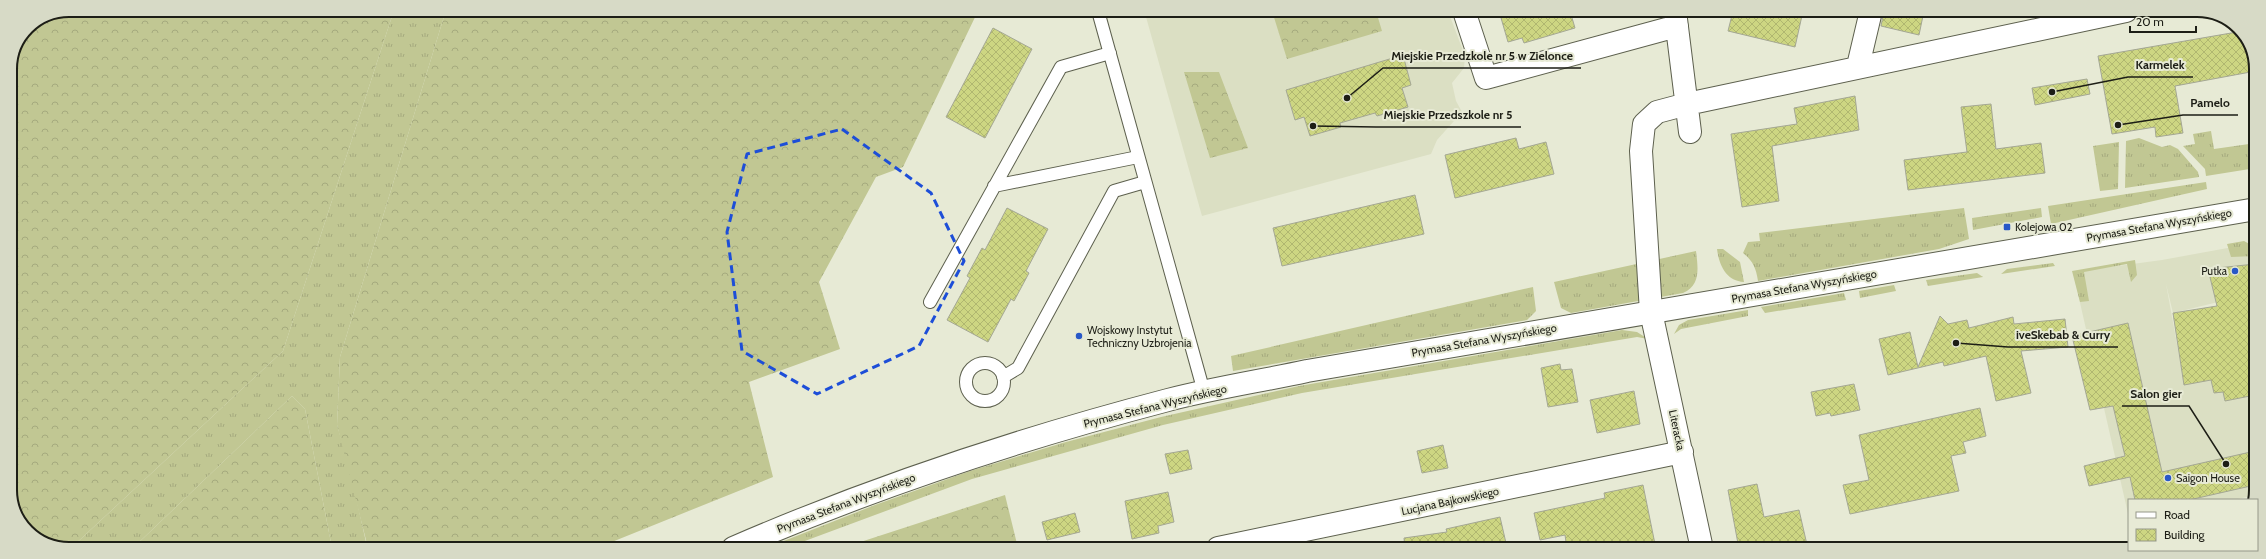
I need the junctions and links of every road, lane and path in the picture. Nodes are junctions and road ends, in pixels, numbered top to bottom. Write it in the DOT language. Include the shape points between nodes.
graph roads {
  1 [pos="1100,17"];
  2 [pos="1466,17"];
  3 [pos="1869,17"];
  4 [pos="2095,17"];
  5 [pos="1676,19"];
  6 [pos="1110,54"];
  7 [pos="1858,66"];
  8 [pos="1687,104"];
  9 [pos="1690,132"];
  10 [pos="1138,157"];
  11 [pos="1145,182"];
  12 [pos="994,186"];
  13 [pos="2249,210"];
  14 [pos="930,302"];
  15 [pos="1651,312"];
  16 [pos="1003,377"];
  17 [pos="1204,392"];
  18 [pos="1682,452"];
  19 [pos="748,542"];
  20 [pos="1247,542"];
  21 [pos="1701,542"];
  1 -- 6 [label="lane"];
  2 -- 5 [label="street" via="1486,78"];
  3 -- 7 [label="street"];
  4 -- 7 [label="street, Literacka"];
  5 -- 8 [label="street"];
  6 -- 10 [label="lane"];
  6 -- 12 [label="lane" via="1061,67"];
  7 -- 8 [label="street, Literacka"];
  8 -- 9 [label="street"];
  8 -- 15 [label="street, Literacka" via="1657,112 1644,124 1640,151"];
  10 -- 11 [label="lane"];
  10 -- 12 [label="lane"];
  11 -- 16 [label="lane" via="1114,191 1018,368"];
  11 -- 17 [label="lane"];
  12 -- 14 [label="lane"];
  13 -- 15 [label="street, Prymasa Stefana Wyszyńskiego"];
  15 -- 17 [label="street, Prymasa Stefana Wyszyńskiego" via="1307,371"];
  15 -- 18 [label="street, Literacka"];
  17 -- 19 [label="street, Prymasa Stefana Wyszyńskiego" via="979,455 851,500"];
  18 -- 20 [label="street, Lucjana Bajkowskiego"];
  18 -- 21 [label="street, Literacka"];
}
